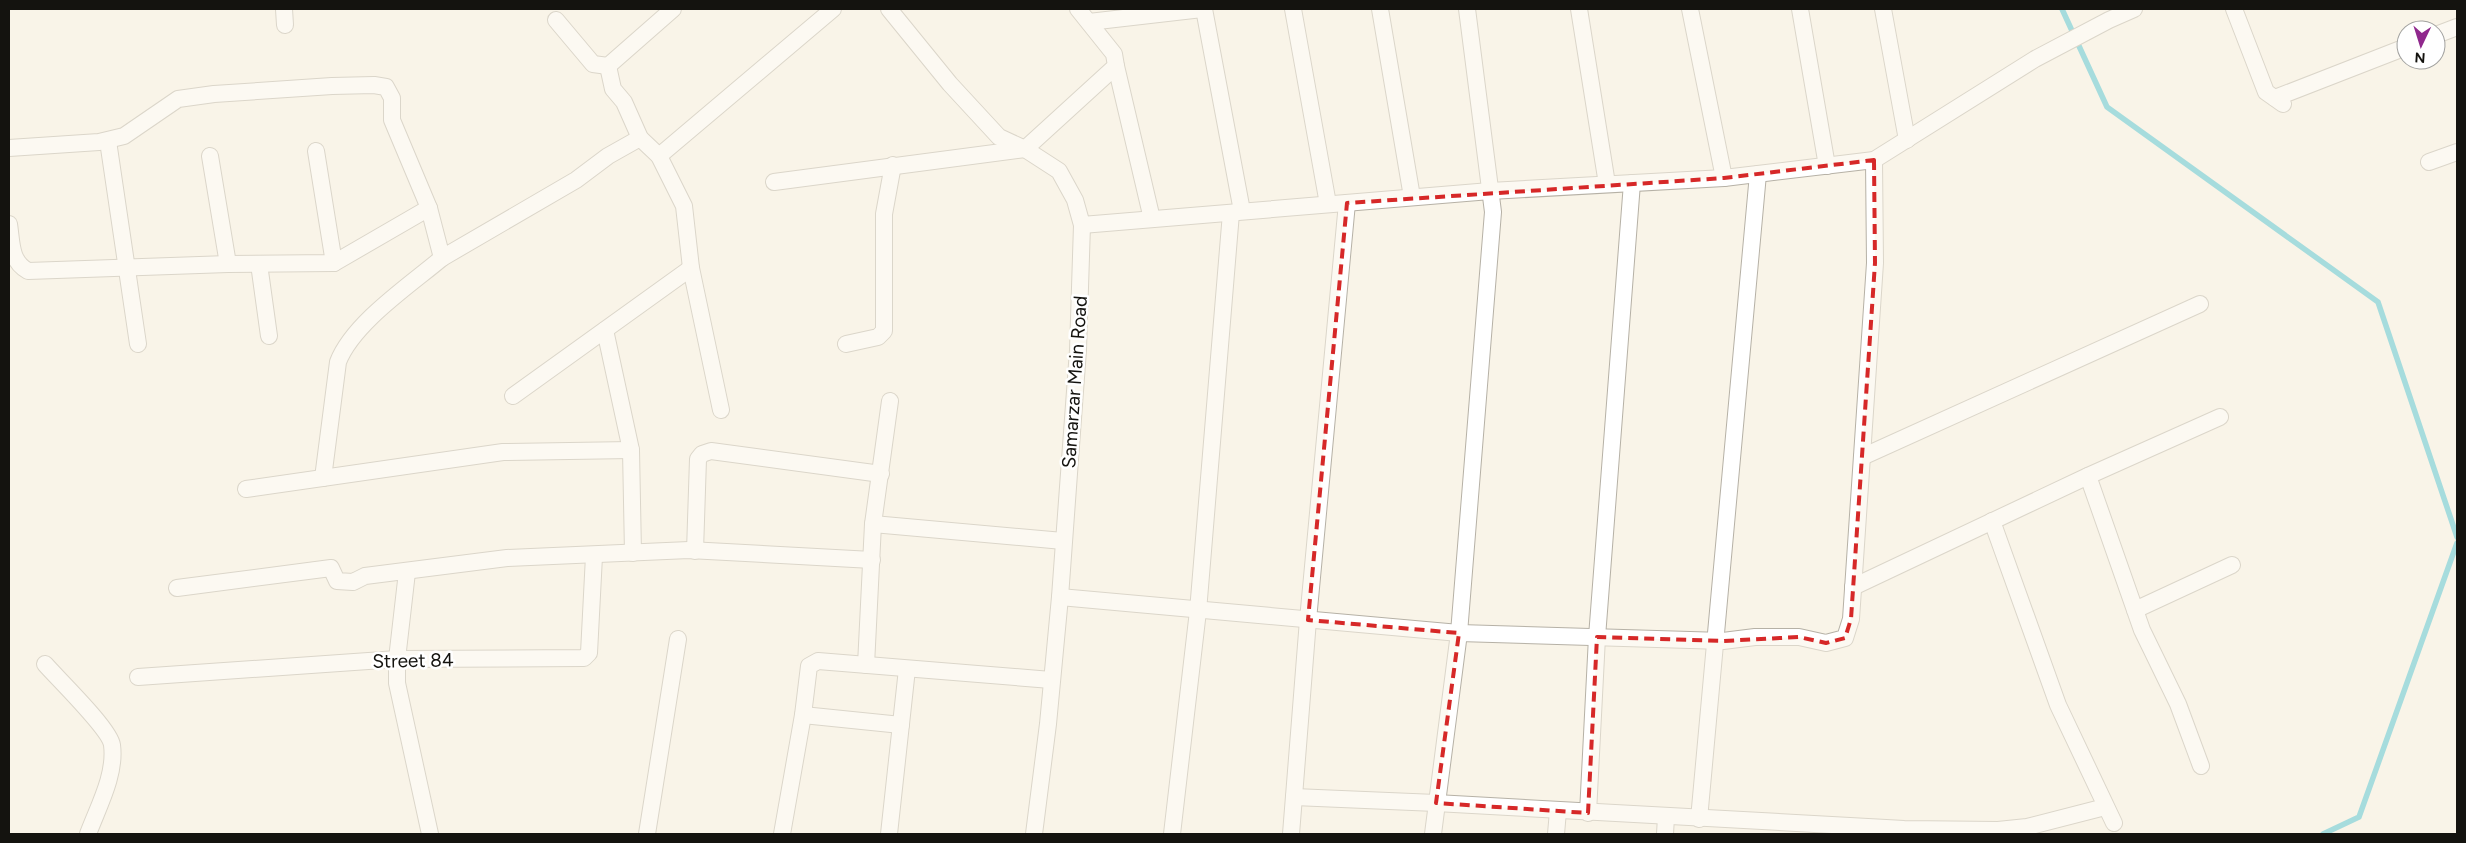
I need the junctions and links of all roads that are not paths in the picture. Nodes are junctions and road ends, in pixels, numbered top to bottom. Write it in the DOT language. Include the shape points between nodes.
graph roads {
  1 [pos="673,9"];
  2 [pos="833,9"];
  3 [pos="889,9"];
  4 [pos="1078,9"];
  5 [pos="1203,9"];
  6 [pos="1293,9"];
  7 [pos="1380,9"];
  8 [pos="1467,9"];
  9 [pos="1580,9"];
  10 [pos="1690,9"];
  11 [pos="1800,9"];
  12 [pos="1883,9"];
  13 [pos="2134,9"];
  14 [pos="2234,9"];
  15 [pos="556,20"];
  16 [pos="1089,22"];
  17 [pos="2396,51"];
  18 [pos="608,66"];
  19 [pos="1116,66"];
  20 [pos="640,138"];
  21 [pos="1907,140"];
  22 [pos="108,141"];
  23 [pos="9,148"];
  24 [pos="1024,149"];
  25 [pos="316,151"];
  26 [pos="2457,152"];
  27 [pos="210,156"];
  28 [pos="659,156"];
  29 [pos="1874,160"];
  30 [pos="2429,162"];
  31 [pos="892,165"];
  32 [pos="1827,166"];
  33 [pos="1758,174"];
  34 [pos="1724,178"];
  35 [pos="774,182"];
  36 [pos="1632,183"];
  37 [pos="1607,184"];
  38 [pos="1490,191"];
  39 [pos="1412,197"];
  40 [pos="1347,203"];
  41 [pos="1328,204"];
  42 [pos="429,208"];
  43 [pos="1237,212"];
  44 [pos="1152,219"];
  45 [pos="9,224"];
  46 [pos="1082,225"];
  47 [pos="442,258"];
  48 [pos="334,263"];
  49 [pos="228,264"];
  50 [pos="260,264"];
  51 [pos="125,268"];
  52 [pos="691,268"];
  53 [pos="2200,304"];
  54 [pos="605,330"];
  55 [pos="269,336"];
  56 [pos="138,344"];
  57 [pos="846,344"];
  58 [pos="513,396"];
  59 [pos="890,402"];
  60 [pos="721,410"];
  61 [pos="2220,416"];
  62 [pos="631,450"];
  63 [pos="1862,457"];
  64 [pos="881,474"];
  65 [pos="2088,476"];
  66 [pos="323,478"];
  67 [pos="246,489"];
  68 [pos="1992,521"];
  69 [pos="873,524"];
  70 [pos="1063,541"];
  71 [pos="695,551"];
  72 [pos="633,553"];
  73 [pos="594,556"];
  74 [pos="872,560"];
  75 [pos="2232,565"];
  76 [pos="407,572"];
  77 [pos="1853,586"];
  78 [pos="176,588"];
  79 [pos="1060,597"];
  80 [pos="2135,610"];
  81 [pos="1198,611"];
  82 [pos="1308,620"];
  83 [pos="1459,633"];
  84 [pos="1597,637"];
  85 [pos="678,638"];
  86 [pos="1715,641"];
  87 [pos="397,658"];
  88 [pos="45,664"];
  89 [pos="866,665"];
  90 [pos="907,669"];
  91 [pos="138,677"];
  92 [pos="1052,680"];
  93 [pos="803,714"];
  94 [pos="901,725"];
  95 [pos="2201,766"];
  96 [pos="1294,797"];
  97 [pos="1436,802"];
  98 [pos="2105,807"];
  99 [pos="1558,811"];
  100 [pos="1588,813"];
  101 [pos="1666,817"];
  102 [pos="1699,819"];
  103 [pos="2114,823"];
  104 [pos="1783,829"];
  105 [pos="88,834"];
  106 [pos="430,834"];
  107 [pos="647,834"];
  108 [pos="782,834"];
  109 [pos="889,834"];
  110 [pos="1034,834"];
  111 [pos="1172,834"];
  112 [pos="1291,834"];
  113 [pos="1433,834"];
  114 [pos="1556,834"];
  115 [pos="1665,834"];
  1 -- 18 [label="street"];
  2 -- 28 [label="street"];
  3 -- 24 [label="street, Samarzar Main Road" via="950,84 999,137"];
  4 -- 16 [label="street"];
  5 -- 16 [label="street"];
  5 -- 43 [label="street"];
  6 -- 41 [label="street"];
  7 -- 39 [label="street"];
  8 -- 38 [label="street"];
  9 -- 37 [label="street"];
  10 -- 34 [label="street"];
  11 -- 32 [label="street"];
  12 -- 21 [label="street"];
  13 -- 21 [label="street" via="2035,59"];
  14 -- 17 [label="street" via="2266,92 2279,101"];
  15 -- 18 [label="street" via="593,64"];
  16 -- 19 [label="street" via="1114,54"];
  18 -- 20 [label="street" via="613,89 624,102"];
  19 -- 24 [label="street"];
  19 -- 44 [label="street"];
  20 -- 28 [label="street"];
  20 -- 47 [label="street" via="608,156 576,180"];
  21 -- 29 [label="street"];
  22 -- 23 [label="street"];
  22 -- 42 [label="street" via="124,136 178,99 224,93 374,85 386,88 392,98 392,120"];
  22 -- 51 [label="street"];
  24 -- 31 [label="street"];
  24 -- 46 [label="street, Samarzar Main Road" via="1059,171 1075,200"];
  25 -- 48 [label="street"];
  26 -- 30 [label="street"];
  27 -- 49 [label="street"];
  28 -- 52 [label="street" via="684,206"];
  29 -- 32 [label="street"];
  29 -- 63 [label="street" via="1876,263"];
  31 -- 35 [label="street"];
  31 -- 57 [label="street" via="884,214 884,331 878,337"];
  32 -- 33 [label="street"];
  33 -- 34 [label="street"];
  33 -- 86 [label="street"];
  34 -- 36 [label="street"];
  36 -- 37 [label="street"];
  36 -- 84 [label="street"];
  37 -- 38 [label="street"];
  38 -- 39 [label="street"];
  38 -- 83 [label="street" via="1493,212"];
  39 -- 40 [label="street"];
  40 -- 41 [label="street"];
  40 -- 82 [label="street"];
  41 -- 43 [label="street"];
  42 -- 47 [label="street"];
  42 -- 48 [label="street"];
  43 -- 44 [label="street"];
  43 -- 81 [label="street"];
  44 -- 46 [label="street"];
  45 -- 51 [label="street" via="14,259 28,270"];
  46 -- 70 [label="street, Samarzar Main Road" via="1078,350"];
  47 -- 66 [label="street" via="361,326 342,351"];
  48 -- 50 [label="street"];
  49 -- 50 [label="street"];
  49 -- 51 [label="street"];
  50 -- 55 [label="street"];
  51 -- 56 [label="street"];
  52 -- 54 [label="street"];
  52 -- 60 [label="street"];
  53 -- 63 [label="street"];
  54 -- 58 [label="street"];
  54 -- 62 [label="street"];
  59 -- 64 [label="street"];
  61 -- 65 [label="street"];
  62 -- 66 [label="street" via="503,452"];
  62 -- 72 [label="street"];
  63 -- 77 [label="street"];
  64 -- 69 [label="street"];
  64 -- 71 [label="street" via="711,452 702,454 698,459"];
  65 -- 68 [label="street"];
  65 -- 80 [label="street"];
  66 -- 67 [label="street"];
  68 -- 77 [label="street"];
  68 -- 98 [label="street" via="2058,705"];
  69 -- 70 [label="street"];
  69 -- 74 [label="street"];
  70 -- 79 [label="street, Samarzar Main Road"];
  71 -- 72 [label="street"];
  71 -- 74 [label="street"];
  72 -- 73 [label="street"];
  73 -- 76 [label="street" via="507,558"];
  73 -- 87 [label="street, Street 84" via="589,653 584,658"];
  74 -- 89 [label="street"];
  75 -- 80 [label="street"];
  76 -- 78 [label="street" via="365,576 353,582 343,582 337,581 331,568"];
  76 -- 87 [label="street"];
  77 -- 86 [label="street" via="1851,619 1845,638 1826,643 1799,637"];
  79 -- 81 [label="street"];
  79 -- 92 [label="street, Samarzar Main Road"];
  80 -- 95 [label="street" via="2178,704"];
  81 -- 82 [label="street"];
  81 -- 111 [label="street"];
  82 -- 83 [label="street"];
  82 -- 96 [label="street"];
  83 -- 84 [label="street"];
  83 -- 97 [label="street"];
  84 -- 86 [label="street"];
  84 -- 100 [label="street"];
  85 -- 107 [label="street"];
  86 -- 102 [label="street"];
  87 -- 91 [label="street, Street 84"];
  87 -- 106 [label="street" via="397,683"];
  88 -- 105 [label="street" via="101,726 112,743 110,774"];
  89 -- 90 [label="street"];
  89 -- 93 [label="street" via="812,662 808,666"];
  90 -- 92 [label="street"];
  90 -- 94 [label="street"];
  92 -- 110 [label="street, Samarzar Main Road"];
  93 -- 94 [label="street"];
  93 -- 108 [label="street"];
  94 -- 109 [label="street"];
  96 -- 97 [label="street"];
  96 -- 112 [label="street"];
  97 -- 99 [label="street"];
  97 -- 113 [label="street"];
  98 -- 103 [label="street"];
  98 -- 104 [label="street" via="2027,827 1998,830"];
  99 -- 100 [label="street"];
  99 -- 114 [label="street"];
  100 -- 101 [label="street"];
  101 -- 102 [label="street"];
  101 -- 115 [label="street"];
  102 -- 104 [label="street"];
}
